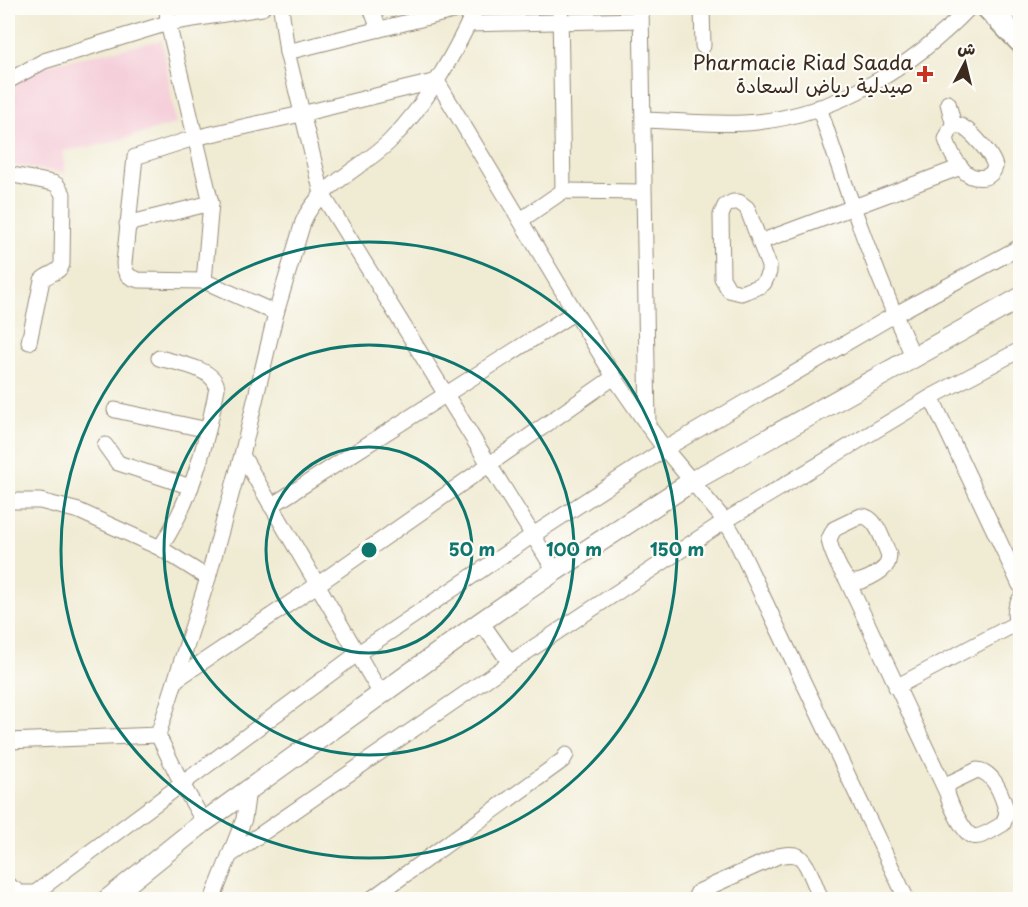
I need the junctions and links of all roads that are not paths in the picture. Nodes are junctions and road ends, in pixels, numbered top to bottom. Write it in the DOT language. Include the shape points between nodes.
graph roads {
  1 [pos="262,8"];
  2 [pos="281,8"];
  3 [pos="371,8"];
  4 [pos="465,8"];
  5 [pos="476,8"];
  6 [pos="702,8"];
  7 [pos="969,8"];
  8 [pos="988,8"];
  9 [pos="560,14"];
  10 [pos="641,14"];
  11 [pos="168,15"];
  12 [pos="468,24"];
  13 [pos="379,29"];
  14 [pos="1020,41"];
  15 [pos="703,46"];
  16 [pos="287,52"];
  17 [pos="8,81"];
  18 [pos="437,81"];
  19 [pos="948,103"];
  20 [pos="819,107"];
  21 [pos="301,114"];
  22 [pos="643,120"];
  23 [pos="954,126"];
  24 [pos="194,138"];
  25 [pos="961,167"];
  26 [pos="8,174"];
  27 [pos="562,191"];
  28 [pos="643,192"];
  29 [pos="322,194"];
  30 [pos="211,203"];
  31 [pos="853,209"];
  32 [pos="521,220"];
  33 [pos="127,224"];
  34 [pos="760,242"];
  35 [pos="1020,247"];
  36 [pos="204,281"];
  37 [pos="1020,298"];
  38 [pos="575,312"];
  39 [pos="276,313"];
  40 [pos="894,315"];
  41 [pos="29,342"];
  42 [pos="1020,350"];
  43 [pos="159,358"];
  44 [pos="914,358"];
  45 [pos="614,377"];
  46 [pos="446,395"];
  47 [pos="931,398"];
  48 [pos="115,410"];
  49 [pos="648,426"];
  50 [pos="208,430"];
  51 [pos="105,445"];
  52 [pos="665,449"];
  53 [pos="242,455"];
  54 [pos="489,464"];
  55 [pos="692,482"];
  56 [pos="191,487"];
  57 [pos="8,501"];
  58 [pos="271,506"];
  59 [pos="725,520"];
  60 [pos="533,535"];
  61 [pos="160,548"];
  62 [pos="555,570"];
  63 [pos="208,578"];
  64 [pos="848,580"];
  65 [pos="317,585"];
  66 [pos="1020,585"];
  67 [pos="1020,599"];
  68 [pos="481,622"];
  69 [pos="1019,625"];
  70 [pos="357,654"];
  71 [pos="510,663"];
  72 [pos="177,679"];
  73 [pos="896,687"];
  74 [pos="381,694"];
  75 [pos="158,735"];
  76 [pos="8,741"];
  77 [pos="566,755"];
  78 [pos="182,784"];
  79 [pos="248,790"];
  80 [pos="947,793"];
  81 [pos="204,822"];
  82 [pos="229,856"];
  83 [pos="8,885"];
  84 [pos="107,900"];
  85 [pos="212,900"];
  86 [pos="370,900"];
  87 [pos="694,900"];
  88 [pos="821,900"];
  89 [pos="907,900"];
  1 -- 11 [label="street"];
  2 -- 16 [label="street"];
  3 -- 13 [label="street"];
  4 -- 13 [label="street"];
  5 -- 12 [label="street"];
  6 -- 15 [label="street"];
  7 -- 20 [label="street" via="906,64 864,89"];
  8 -- 14 [label="highway"];
  9 -- 10 [label="street"];
  9 -- 12 [label="street"];
  9 -- 27 [label="street"];
  10 -- 22 [label="street"];
  11 -- 17 [label="street" via="44,61"];
  11 -- 24 [label="street"];
  12 -- 18 [label="street"];
  13 -- 16 [label="street"];
  16 -- 21 [label="street"];
  18 -- 21 [label="street"];
  18 -- 29 [label="street" via="412,117 387,143"];
  18 -- 32 [label="street"];
  19 -- 23 [label="street"];
  20 -- 22 [label="street" via="756,122"];
  20 -- 31 [label="street"];
  21 -- 24 [label="street"];
  21 -- 29 [label="street"];
  22 -- 28 [label="street"];
  23 -- 25 [label="street" via="946,139"];
  23 -- 25 [label="street" via="966,128 992,157 995,167 992,174 981,177 970,175"];
  24 -- 30 [label="street"];
  24 -- 33 [label="street" via="135,157"];
  25 -- 31 [label="street"];
  26 -- 41 [label="street" via="53,183 63,194 62,264 42,280"];
  27 -- 28 [label="street"];
  27 -- 32 [label="street"];
  28 -- 49 [label="street"];
  29 -- 39 [label="street" via="303,222"];
  29 -- 46 [label="street"];
  30 -- 33 [label="street"];
  30 -- 36 [label="street"];
  31 -- 34 [label="street"];
  31 -- 40 [label="street"];
  32 -- 38 [label="street"];
  33 -- 36 [label="street" via="127,275 139,280"];
  34 -- 34 [label="street" via="747,208 738,202 725,206 721,215 723,278 729,290 741,293 760,286 768,278 769,266"];
  35 -- 40 [label="street"];
  36 -- 39 [label="street"];
  37 -- 44 [label="main road"];
  38 -- 45 [label="street"];
  38 -- 46 [label="street"];
  39 -- 53 [label="street"];
  40 -- 44 [label="street"];
  40 -- 52 [label="street"];
  42 -- 47 [label="street"];
  43 -- 50 [label="street" via="213,377 217,388"];
  44 -- 55 [label="main road"];
  45 -- 49 [label="street"];
  45 -- 54 [label="street"];
  46 -- 54 [label="street"];
  46 -- 58 [label="street"];
  47 -- 59 [label="street"];
  47 -- 66 [label="street"];
  48 -- 50 [label="street"];
  49 -- 52 [label="street"];
  50 -- 56 [label="street"];
  51 -- 56 [label="street" via="118,463"];
  52 -- 55 [label="street"];
  52 -- 60 [label="street"];
  53 -- 58 [label="street"];
  53 -- 63 [label="street"];
  54 -- 60 [label="street"];
  54 -- 65 [label="street"];
  55 -- 59 [label="street"];
  55 -- 62 [label="main road"];
  56 -- 61 [label="street" via="174,528"];
  57 -- 61 [label="street" via="66,506"];
  58 -- 65 [label="street"];
  59 -- 71 [label="street"];
  59 -- 89 [label="street"];
  60 -- 62 [label="street"];
  60 -- 70 [label="street"];
  61 -- 63 [label="street"];
  62 -- 68 [label="main road"];
  63 -- 72 [label="street"];
  64 -- 64 [label="street" via="831,547 830,536 834,529 857,517 868,517 888,561 882,570 861,581"];
  64 -- 73 [label="street"];
  65 -- 70 [label="street"];
  65 -- 72 [label="street"];
  67 -- 69 [label="street" via="1015,611"];
  68 -- 71 [label="street"];
  68 -- 74 [label="main road"];
  69 -- 73 [label="street"];
  70 -- 74 [label="street"];
  70 -- 78 [label="street"];
  71 -- 82 [label="street"];
  72 -- 75 [label="street"];
  73 -- 80 [label="street"];
  74 -- 79 [label="main road"];
  75 -- 76 [label="street"];
  75 -- 78 [label="street"];
  77 -- 86 [label="street"];
  78 -- 81 [label="street"];
  78 -- 83 [label="street" via="35,893 20,893"];
  79 -- 81 [label="main road"];
  79 -- 82 [label="street" via="244,819"];
  80 -- 80 [label="street" via="969,835 980,836 1006,819 1005,807 992,779 983,771 971,771 952,782"];
  81 -- 84 [label="main road"];
  82 -- 85 [label="street"];
  87 -- 88 [label="street" via="698,892 789,854 804,862"];
}
